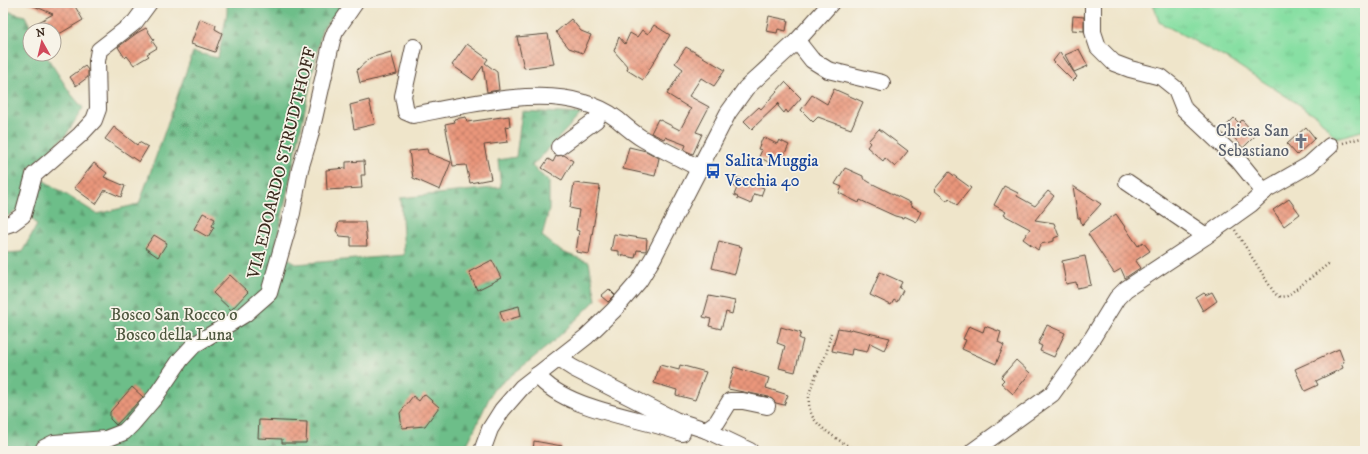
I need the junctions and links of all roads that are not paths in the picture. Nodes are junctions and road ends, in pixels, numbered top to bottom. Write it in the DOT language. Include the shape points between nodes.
graph roads {
  1 [pos="149,3"];
  2 [pos="355,3"];
  3 [pos="831,3"];
  4 [pos="1093,3"];
  5 [pos="797,41"];
  6 [pos="414,47"];
  7 [pos="882,83"];
  8 [pos="601,110"];
  9 [pos="1330,146"];
  10 [pos="559,147"];
  11 [pos="700,169"];
  12 [pos="1126,182"];
  13 [pos="1264,192"];
  14 [pos="3,226"];
  15 [pos="1206,236"];
  16 [pos="560,359"];
  17 [pos="537,375"];
  18 [pos="767,406"];
  19 [pos="701,434"];
  20 [pos="44,448"];
  21 [pos="482,451"];
  22 [pos="750,451"];
  23 [pos="973,451"];
  1 -- 14 [label="street" via="135,22 99,50 98,108 94,120 34,175 23,215"];
  2 -- 20 [label="street, VIA EDOARDO STRUDTHOFF" via="332,40 300,169 292,213 269,293 245,314 194,345 155,397 124,432 106,439 54,443"];
  3 -- 5 [label="street"];
  4 -- 13 [label="street" via="1093,32 1098,47 1114,63 1161,77 1176,89 1184,109 1238,160"];
  5 -- 7 [label="street" via="812,60 828,70"];
  5 -- 11 [label="street" via="746,88 728,113"];
  6 -- 8 [label="street" via="404,96 406,112 413,115 503,100 538,97 567,99"];
  8 -- 10 [label="street" via="596,120"];
  8 -- 11 [label="street" via="642,139"];
  9 -- 13 [label="street" via="1309,165 1280,180"];
  11 -- 16 [label="street" via="639,281 614,310"];
  12 -- 15 [label="street"];
  13 -- 15 [label="street"];
  15 -- 23 [label="street" via="1126,289 1117,298 1052,394"];
  16 -- 17 [label="street"];
  16 -- 19 [label="street"];
  17 -- 19 [label="street" via="559,394 619,417"];
  17 -- 21 [label="street" via="522,387 502,410 490,429"];
  18 -- 19 [label="street" via="730,401 717,422"];
  19 -- 22 [label="street"];
}
